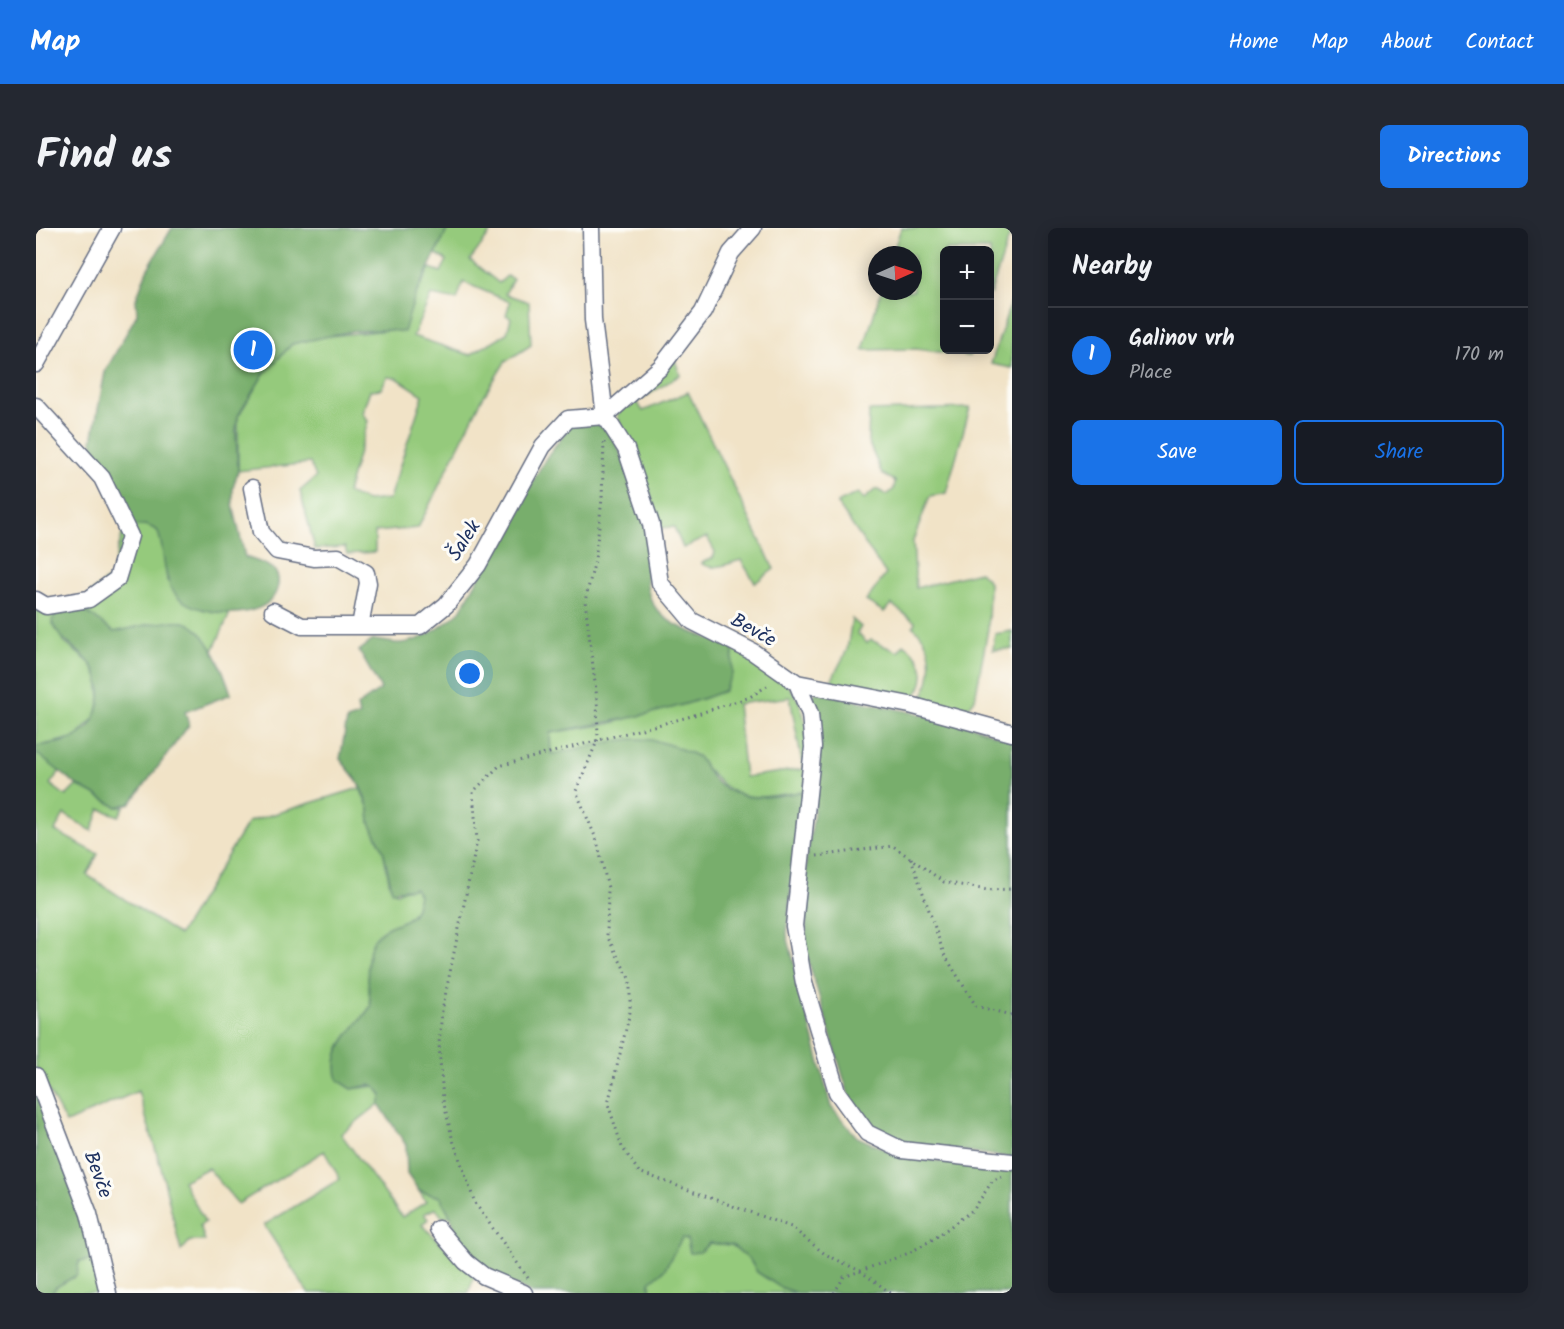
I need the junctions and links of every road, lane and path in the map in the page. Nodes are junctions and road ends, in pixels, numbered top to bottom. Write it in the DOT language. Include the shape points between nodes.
graph roads {
  1 [pos="112,228"];
  2 [pos="591,228"];
  3 [pos="753,228"];
  4 [pos="36,364"];
  5 [pos="36,406"];
  6 [pos="605,416"];
  7 [pos="252,488"];
  8 [pos="36,600"];
  9 [pos="273,611"];
  10 [pos="360,626"];
  11 [pos="790,679"];
  12 [pos="1012,733"];
  13 [pos="598,740"];
  14 [pos="802,858"];
  15 [pos="911,858"];
  16 [pos="1012,889"];
  17 [pos="1012,1015"];
  18 [pos="36,1076"];
  19 [pos="1012,1162"];
  20 [pos="1012,1173"];
  21 [pos="438,1229"];
  22 [pos="860,1271"];
  23 [pos="528,1289"];
  24 [pos="108,1293"];
  25 [pos="834,1293"];
  26 [pos="891,1293"];
  1 -- 4 [label="street"];
  2 -- 6 [label="street" via="593,320"];
  3 -- 6 [label="street" via="731,253 703,312 662,367"];
  5 -- 8 [label="street" via="102,478 130,536 117,579 89,599 46,606"];
  6 -- 10 [label="street, Šalek" via="568,419 543,446 478,565 446,604 420,626"];
  6 -- 11 [label="street, Bevče" via="626,449 637,481 651,524 660,583 692,621 753,652"];
  6 -- 13 [label="path" via="602,499 595,560 585,601"];
  7 -- 10 [label="street" via="261,532 277,551 314,558 338,557 366,573 368,583"];
  9 -- 10 [label="street, Šalek" via="302,626"];
  11 -- 12 [label="street, Bevče" via="910,705"];
  11 -- 13 [label="path" via="688,717"];
  11 -- 14 [label="street" via="810,714 813,747"];
  13 -- 22 [label="path" via="576,791 597,841 608,888 607,936 630,980 630,1012 608,1104 622,1147 639,1172 791,1227 825,1254"];
  13 -- 23 [label="path" via="499,766 473,792 477,841 442,1011 439,1044 443,1100 452,1137 475,1203"];
  14 -- 15 [label="path" via="893,846"];
  14 -- 19 [label="street" via="794,926 804,983 837,1092 867,1133 902,1150"];
  15 -- 16 [label="path" via="944,882 987,890"];
  15 -- 17 [label="path" via="944,954 976,1006"];
  18 -- 24 [label="street, Bevče" via="89,1214"];
  20 -- 22 [label="path" via="993,1180 974,1209 935,1238 909,1253"];
  21 -- 23 [label="street" via="466,1262 484,1276"];
  22 -- 25 [label="path" via="844,1276"];
  22 -- 26 [label="path"];
}
